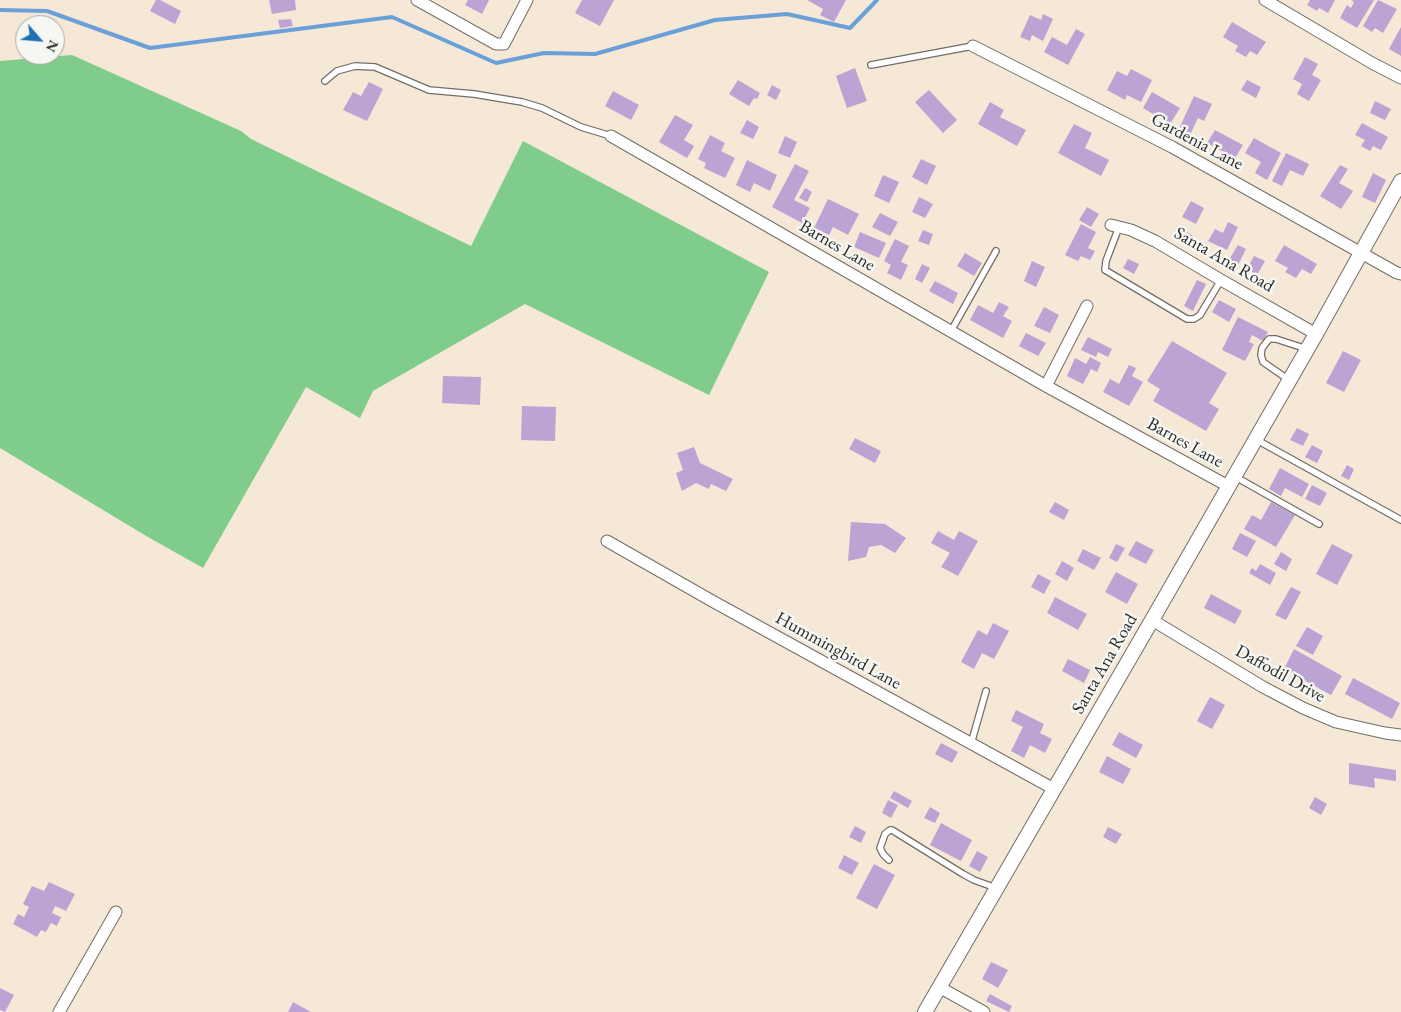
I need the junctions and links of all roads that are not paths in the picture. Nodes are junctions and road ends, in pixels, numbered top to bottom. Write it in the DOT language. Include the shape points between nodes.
graph roads {
  1 [pos="417,0"];
  2 [pos="527,0"];
  3 [pos="1265,0"];
  4 [pos="973,46"];
  5 [pos="871,65"];
  6 [pos="1401,78"];
  7 [pos="325,81"];
  8 [pos="611,136"];
  9 [pos="1401,181"];
  10 [pos="1115,226"];
  11 [pos="996,250"];
  12 [pos="1361,253"];
  13 [pos="1401,274"];
  14 [pos="1221,280"];
  15 [pos="1087,306"];
  16 [pos="951,331"];
  17 [pos="1316,334"];
  18 [pos="1307,349"];
  19 [pos="1289,380"];
  20 [pos="1046,386"];
  21 [pos="1255,439"];
  22 [pos="1231,481"];
  23 [pos="1401,520"];
  24 [pos="1319,524"];
  25 [pos="607,541"];
  26 [pos="1152,620"];
  27 [pos="986,691"];
  28 [pos="1401,735"];
  29 [pos="971,744"];
  30 [pos="1054,790"];
  31 [pos="889,860"];
  32 [pos="996,888"];
  33 [pos="116,912"];
  34 [pos="938,987"];
  35 [pos="58,1012"];
  36 [pos="924,1012"];
  37 [pos="984,1012"];
  1 -- 2 [label="street" via="496,44 504,44"];
  3 -- 6 [label="street"];
  4 -- 5 [label="lane"];
  4 -- 12 [label="street, Gardenia Lane" via="1172,148"];
  7 -- 8 [label="lane" via="338,71 355,66 375,67 429,90 522,102"];
  8 -- 16 [label="street, Barnes Lane"];
  9 -- 12 [label="street, Santa Ana Road"];
  10 -- 14 [label="street, Santa Ana Road" via="1156,241"];
  10 -- 14 [label="lane" via="1105,270 1187,320 1200,315"];
  11 -- 16 [label="lane"];
  12 -- 13 [label="street, Gardenia Lane"];
  12 -- 17 [label="street, Santa Ana Road"];
  14 -- 17 [label="street, Santa Ana Road"];
  15 -- 20 [label="street"];
  16 -- 20 [label="street, Barnes Lane"];
  17 -- 18 [label="street, Santa Ana Road"];
  18 -- 19 [label="street, Santa Ana Road"];
  18 -- 19 [label="lane" via="1276,339 1269,339 1262,348 1263,362"];
  19 -- 21 [label="street, Santa Ana Road"];
  20 -- 22 [label="street, Barnes Lane"];
  21 -- 22 [label="street, Santa Ana Road"];
  21 -- 23 [label="lane"];
  22 -- 24 [label="lane"];
  22 -- 26 [label="street, Santa Ana Road"];
  25 -- 29 [label="street, Hummingbird Lane"];
  26 -- 28 [label="street, Daffodil Drive" via="1303,708 1344,724"];
  26 -- 30 [label="street, Santa Ana Road"];
  27 -- 29 [label="lane"];
  29 -- 30 [label="street, Hummingbird Lane"];
  30 -- 32 [label="street, Santa Ana Road"];
  31 -- 32 [label="lane" via="880,848 885,834 892,830 968,877"];
  32 -- 34 [label="street, Santa Ana Road"];
  33 -- 35 [label="street"];
  34 -- 36 [label="street, Santa Ana Road"];
  34 -- 37 [label="street"];
}
